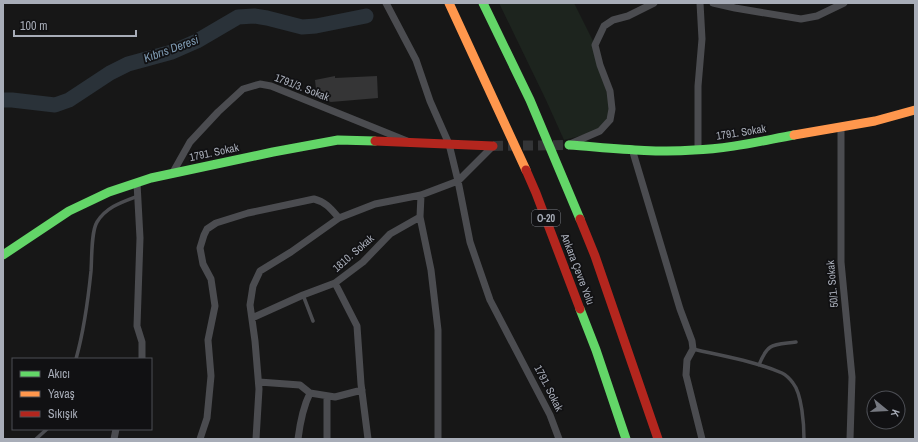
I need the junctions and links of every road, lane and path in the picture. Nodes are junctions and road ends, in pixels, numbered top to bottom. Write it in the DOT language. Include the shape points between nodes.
graph roads {
  1 [pos="386,3"];
  2 [pos="449,3"];
  3 [pos="483,3"];
  4 [pos="654,3"];
  5 [pos="700,3"];
  6 [pos="713,3"];
  7 [pos="844,3"];
  8 [pos="915,110"];
  9 [pos="841,128"];
  10 [pos="411,142"];
  11 [pos="449,144"];
  12 [pos="569,145"];
  13 [pos="493,146"];
  14 [pos="632,149"];
  15 [pos="698,150"];
  16 [pos="172,174"];
  17 [pos="458,181"];
  18 [pos="137,183"];
  19 [pos="421,195"];
  20 [pos="138,196"];
  21 [pos="420,216"];
  22 [pos="339,218"];
  23 [pos="3,255"];
  24 [pos="335,283"];
  25 [pos="303,295"];
  26 [pos="252,318"];
  27 [pos="312,321"];
  28 [pos="796,342"];
  29 [pos="693,349"];
  30 [pos="76,358"];
  31 [pos="142,358"];
  32 [pos="759,365"];
  33 [pos="259,382"];
  34 [pos="362,390"];
  35 [pos="310,393"];
  36 [pos="327,396"];
  37 [pos="46,430"];
  38 [pos="36,439"];
  39 [pos="200,439"];
  40 [pos="256,439"];
  41 [pos="298,439"];
  42 [pos="326,439"];
  43 [pos="368,439"];
  44 [pos="438,439"];
  45 [pos="559,439"];
  46 [pos="626,439"];
  47 [pos="658,439"];
  48 [pos="702,439"];
  49 [pos="804,439"];
  50 [pos="850,439"];
  1 -- 11 [label="street" via="416,60"];
  2 -- 46 [label="main road, Ankara Çevre Yolu / O-20" via="536,193 596,350"];
  3 -- 47 [label="main road, Ankara Çevre Yolu / O-20" via="530,100 595,256"];
  4 -- 12 [label="street" via="604,26 595,45 610,91 610,120 600,131"];
  5 -- 15 [label="street" via="702,39 698,86"];
  6 -- 7 [label="street" via="801,19 817,16"];
  8 -- 9 [label="main road, 1791. Sokak" via="895,117"];
  9 -- 15 [label="main road, 1791. Sokak"];
  9 -- 50 [label="street, 50/1. Sokak" via="841,262 852,377"];
  10 -- 11 [label="main road, 1791. Sokak"];
  10 -- 16 [label="main road, 1791. Sokak" via="338,140"];
  10 -- 16 [label="street, 1791/3. Sokak" via="271,86 260,84 243,89 218,112 190,142"];
  11 -- 13 [label="main road, 1791. Sokak"];
  11 -- 17 [label="street, 1791. Sokak"];
  12 -- 14 [label="main road, 1791. Sokak"];
  13 -- 17 [label="street"];
  14 -- 15 [label="main road, 1791. Sokak"];
  14 -- 29 [label="street"];
  16 -- 18 [label="main road, 1791. Sokak"];
  17 -- 19 [label="street"];
  17 -- 45 [label="street, 1791. Sokak" via="470,242 490,300 550,415"];
  18 -- 20 [label="street"];
  18 -- 23 [label="main road, 1791. Sokak" via="109,192 69,211"];
  19 -- 21 [label="street"];
  19 -- 22 [label="street" via="375,204"];
  20 -- 30 [label="lane" via="109,208 94,228 87,306"];
  20 -- 31 [label="street" via="140,238 137,326 142,342"];
  21 -- 24 [label="street, 1810. Sokak" via="390,234 363,262"];
  21 -- 44 [label="street" via="431,270 438,330"];
  22 -- 26 [label="street" via="260,271 253,286 250,305"];
  22 -- 39 [label="street" via="327,204 314,199 248,213 216,223 207,229 200,248 203,264 211,279 215,306 208,340 211,376 207,418"];
  24 -- 25 [label="street, 1810. Sokak"];
  24 -- 34 [label="street" via="357,326"];
  25 -- 26 [label="street, 1810. Sokak"];
  25 -- 27 [label="lane"];
  26 -- 33 [label="street"];
  28 -- 32 [label="lane" via="770,347"];
  29 -- 32 [label="lane"];
  29 -- 48 [label="street" via="686,360 686,375"];
  32 -- 49 [label="lane" via="783,373 797,388"];
  33 -- 35 [label="street" via="300,385"];
  33 -- 40 [label="street"];
  34 -- 36 [label="street" via="336,397"];
  34 -- 43 [label="street"];
  35 -- 36 [label="street"];
  35 -- 41 [label="street" via="305,404"];
  36 -- 42 [label="street"];
  37 -- 38 [label="lane"];
}
